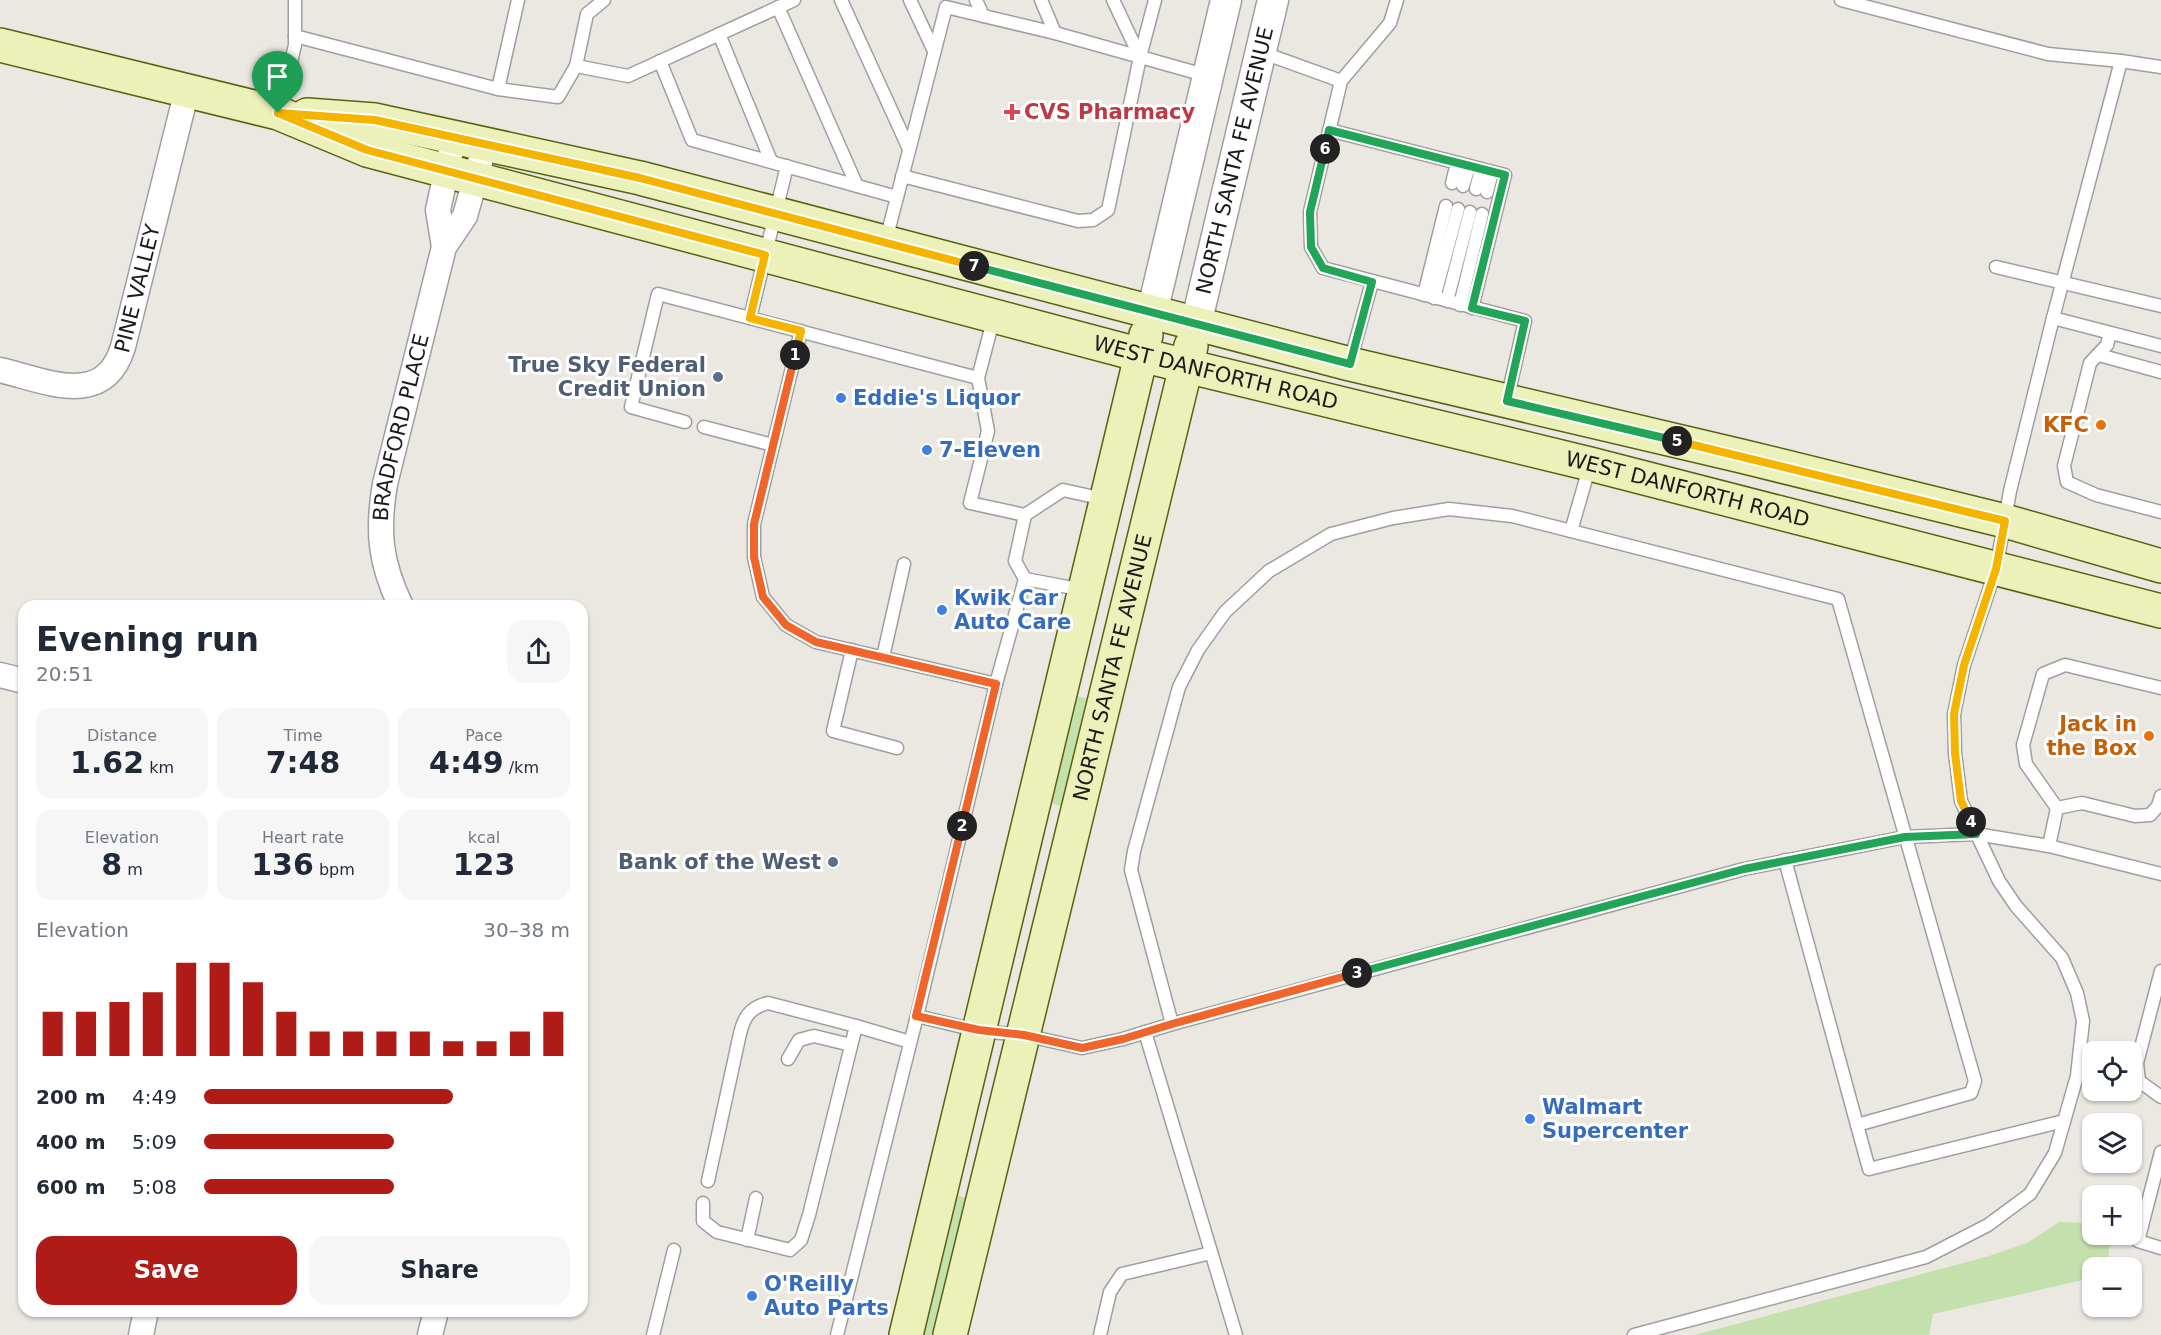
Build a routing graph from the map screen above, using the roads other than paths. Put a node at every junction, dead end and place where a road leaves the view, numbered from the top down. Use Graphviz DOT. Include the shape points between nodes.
graph roads {
  1 [pos="295,0"];
  2 [pos="518,0"];
  3 [pos="604,0"];
  4 [pos="794,0"];
  5 [pos="841,0"];
  6 [pos="910,0"];
  7 [pos="976,0"];
  8 [pos="1041,0"];
  9 [pos="1113,0"];
  10 [pos="1155,0"];
  11 [pos="1226,0"];
  12 [pos="1273,0"];
  13 [pos="1397,0"];
  14 [pos="1841,0"];
  15 [pos="778,7"];
  16 [pos="983,16"];
  17 [pos="1055,33"];
  18 [pos="719,34"];
  19 [pos="295,36"];
  20 [pos="0,45"];
  21 [pos="934,51"];
  22 [pos="1260,51"];
  23 [pos="1140,57"];
  24 [pos="660,61"];
  25 [pos="2121,61"];
  26 [pos="576,66"];
  27 [pos="2161,67"];
  28 [pos="1208,76"];
  29 [pos="1341,81"];
  30 [pos="498,89"];
  31 [pos="187,90"];
  32 [pos="278,113"];
  33 [pos="1329,130"];
  34 [pos="470,140"];
  35 [pos="909,149"];
  36 [pos="771,162"];
  37 [pos="787,166"];
  38 [pos="1475,167"];
  39 [pos="461,175"];
  40 [pos="902,176"];
  41 [pos="857,186"];
  42 [pos="897,197"];
  43 [pos="776,213"];
  44 [pos="885,243"];
  45 [pos="765,255"];
  46 [pos="1996,267"];
  47 [pos="1372,282"];
  48 [pos="2063,283"];
  49 [pos="1429,296"];
  50 [pos="1460,304"];
  51 [pos="2161,306"];
  52 [pos="1152,313"];
  53 [pos="994,316"];
  54 [pos="750,318"];
  55 [pos="2053,318"];
  56 [pos="1196,324"];
  57 [pos="801,331"];
  58 [pos="2110,333"];
  59 [pos="2161,346"];
  60 [pos="1141,355"];
  61 [pos="2099,355"];
  62 [pos="1350,364"];
  63 [pos="1186,366"];
  64 [pos="0,370"];
  65 [pos="2161,372"];
  66 [pos="978,378"];
  67 [pos="1507,401"];
  68 [pos="685,422"];
  69 [pos="704,427"];
  70 [pos="773,445"];
  71 [pos="1741,456"];
  72 [pos="1590,464"];
  73 [pos="1106,500"];
  74 [pos="2161,512"];
  75 [pos="1025,515"];
  76 [pos="2005,521"];
  77 [pos="1571,531"];
  78 [pos="904,564"];
  79 [pos="2161,566"];
  80 [pos="1996,569"];
  81 [pos="1024,579"];
  82 [pos="1085,590"];
  83 [pos="398,600"];
  84 [pos="2161,610"];
  85 [pos="852,650"];
  86 [pos="883,657"];
  87 [pos="0,675"];
  88 [pos="18,680"];
  89 [pos="996,684"];
  90 [pos="2161,688"];
  91 [pos="1105,700"];
  92 [pos="897,748"];
  93 [pos="2161,796"];
  94 [pos="2057,808"];
  95 [pos="1976,834"];
  96 [pos="1905,837"];
  97 [pos="2049,846"];
  98 [pos="1785,860"];
  99 [pos="2161,874"];
  100 [pos="2161,971"];
  101 [pos="916,1016"];
  102 [pos="1172,1024"];
  103 [pos="856,1026"];
  104 [pos="979,1030"];
  105 [pos="1145,1032"];
  106 [pos="1024,1035"];
  107 [pos="910,1042"];
  108 [pos="851,1045"];
  109 [pos="788,1059"];
  110 [pos="2161,1096"];
  111 [pos="2064,1121"];
  112 [pos="1857,1125"];
  113 [pos="2161,1152"];
  114 [pos="708,1181"];
  115 [pos="756,1198"];
  116 [pos="703,1203"];
  117 [pos="747,1240"];
  118 [pos="2161,1248"];
  119 [pos="674,1250"];
  120 [pos="1211,1253"];
  121 [pos="145,1317"];
  122 [pos="434,1317"];
  123 [pos="141,1335"];
  124 [pos="430,1335"];
  125 [pos="653,1335"];
  126 [pos="837,1335"];
  127 [pos="906,1335"];
  128 [pos="950,1335"];
  129 [pos="1100,1335"];
  130 [pos="1236,1335"];
  131 [pos="1634,1335"];
  1 -- 19 [label="lane"];
  2 -- 30 [label="lane"];
  3 -- 26 [label="lane" via="587,14"];
  4 -- 15 [label="lane"];
  5 -- 35 [label="lane"];
  6 -- 21 [label="lane"];
  7 -- 16 [label="lane"];
  8 -- 17 [label="lane"];
  9 -- 23 [label="lane"];
  10 -- 23 [label="lane"];
  11 -- 28 [label="street"];
  12 -- 22 [label="street, NORTH SANTA FE AVENUE"];
  13 -- 29 [label="lane" via="1390,23"];
  14 -- 25 [label="lane" via="2048,54"];
  15 -- 18 [label="lane"];
  15 -- 41 [label="lane"];
  16 -- 17 [label="lane"];
  16 -- 21 [label="lane" via="946,7"];
  17 -- 23 [label="lane"];
  18 -- 24 [label="lane"];
  18 -- 36 [label="lane"];
  19 -- 30 [label="lane"];
  19 -- 32 [label="lane"];
  20 -- 31 [label="main road, WEST DANFORTH ROAD"];
  21 -- 35 [label="lane"];
  22 -- 29 [label="lane"];
  22 -- 56 [label="street, NORTH SANTA FE AVENUE"];
  23 -- 28 [label="lane"];
  23 -- 40 [label="lane" via="1108,210 1093,220 1078,221"];
  24 -- 26 [label="lane" via="628,76"];
  24 -- 36 [label="lane" via="692,140"];
  25 -- 27 [label="lane"];
  25 -- 48 [label="lane"];
  26 -- 30 [label="lane" via="558,97"];
  28 -- 52 [label="street"];
  29 -- 33 [label="lane"];
  31 -- 32 [label="main road, WEST DANFORTH ROAD"];
  31 -- 64 [label="street, PINE VALLEY" via="123,347 113,369 97,383 79,387"];
  32 -- 34 [label="main road, WEST DANFORTH ROAD" via="375,120"];
  32 -- 39 [label="main road, WEST DANFORTH ROAD" via="367,150"];
  33 -- 38 [label="lane"];
  33 -- 47 [label="lane" via="1310,212 1311,247 1323,268"];
  34 -- 39 [label="street, BRADFORD PLACE"];
  34 -- 43 [label="main road, WEST DANFORTH ROAD"];
  35 -- 40 [label="lane"];
  36 -- 37 [label="lane"];
  37 -- 41 [label="lane"];
  37 -- 43 [label="lane"];
  38 -- 38 [label="lane" via="1470,188"];
  38 -- 50 [label="lane" via="1505,175"];
  39 -- 45 [label="main road, WEST DANFORTH ROAD"];
  39 -- 83 [label="street, BRADFORD PLACE" via="438,210 444,247 381,505 380,545"];
  40 -- 42 [label="lane"];
  41 -- 42 [label="lane"];
  42 -- 44 [label="lane"];
  43 -- 44 [label="main road, WEST DANFORTH ROAD"];
  43 -- 45 [label="lane"];
  44 -- 52 [label="main road, WEST DANFORTH ROAD"];
  45 -- 53 [label="main road, WEST DANFORTH ROAD"];
  45 -- 54 [label="lane"];
  46 -- 48 [label="lane"];
  47 -- 49 [label="lane"];
  47 -- 62 [label="lane"];
  48 -- 51 [label="lane"];
  48 -- 55 [label="lane"];
  49 -- 50 [label="lane"];
  49 -- 50 [label="lane" via="1464,210"];
  50 -- 67 [label="lane" via="1525,321"];
  52 -- 56 [label="main road, WEST DANFORTH ROAD"];
  52 -- 60 [label="main road"];
  53 -- 60 [label="main road, WEST DANFORTH ROAD"];
  53 -- 66 [label="lane"];
  54 -- 57 [label="lane"];
  54 -- 68 [label="lane" via="658,294 632,407"];
  55 -- 58 [label="lane"];
  55 -- 76 [label="lane"];
  56 -- 62 [label="main road, WEST DANFORTH ROAD"];
  56 -- 63 [label="main road, NORTH SANTA FE AVENUE"];
  57 -- 66 [label="lane"];
  57 -- 70 [label="lane"];
  58 -- 59 [label="lane"];
  58 -- 61 [label="lane"];
  60 -- 63 [label="main road, WEST DANFORTH ROAD"];
  60 -- 73 [label="main road"];
  61 -- 65 [label="lane"];
  61 -- 74 [label="lane" via="2090,363 2071,436 2064,466 2067,482 2096,495"];
  62 -- 67 [label="main road, WEST DANFORTH ROAD"];
  63 -- 72 [label="main road, WEST DANFORTH ROAD"];
  63 -- 91 [label="main road, NORTH SANTA FE AVENUE"];
  66 -- 75 [label="lane" via="988,431 970,503"];
  67 -- 71 [label="main road, WEST DANFORTH ROAD"];
  69 -- 70 [label="lane"];
  70 -- 85 [label="lane" via="754,524 754,557 763,597 786,625 816,642"];
  71 -- 72 [label="main road" via="1647,456 1600,445 1595,448"];
  71 -- 76 [label="main road, WEST DANFORTH ROAD"];
  72 -- 77 [label="lane"];
  72 -- 80 [label="main road, WEST DANFORTH ROAD"];
  73 -- 75 [label="lane" via="1063,490"];
  73 -- 82 [label="main road"];
  75 -- 81 [label="lane" via="1015,561"];
  76 -- 79 [label="main road, WEST DANFORTH ROAD"];
  76 -- 80 [label="lane"];
  77 -- 96 [label="lane" via="1838,599"];
  77 -- 102 [label="lane" via="1512,516 1449,509 1393,518 1331,534 1269,571 1225,612 1198,650 1179,687 1131,870"];
  78 -- 86 [label="lane"];
  80 -- 84 [label="main road, WEST DANFORTH ROAD"];
  80 -- 95 [label="lane" via="1964,665 1954,714 1961,801"];
  81 -- 82 [label="lane"];
  81 -- 89 [label="lane"];
  82 -- 91 [label="main road" via="1105,594 1096,635"];
  82 -- 104 [label="main road"];
  85 -- 86 [label="lane"];
  85 -- 92 [label="lane" via="833,731"];
  86 -- 89 [label="lane"];
  87 -- 88 [label="street"];
  89 -- 101 [label="lane"];
  90 -- 94 [label="lane" via="2065,664 2043,674 2023,745 2026,764"];
  91 -- 106 [label="main road, NORTH SANTA FE AVENUE"];
  93 -- 94 [label="lane" via="2150,815 2135,816 2082,803"];
  94 -- 97 [label="lane"];
  95 -- 96 [label="lane"];
  95 -- 97 [label="lane"];
  95 -- 111 [label="lane" via="2016,906 2062,958 2077,993 2083,1021 2077,1076"];
  96 -- 98 [label="lane"];
  96 -- 112 [label="lane" via="1975,1081 1971,1093"];
  97 -- 99 [label="lane"];
  98 -- 102 [label="lane"];
  98 -- 112 [label="lane"];
  100 -- 110 [label="lane" via="2137,1063 2139,1082"];
  101 -- 104 [label="lane"];
  101 -- 107 [label="lane"];
  102 -- 105 [label="lane"];
  103 -- 107 [label="lane"];
  103 -- 108 [label="lane"];
  103 -- 114 [label="lane" via="768,1003 749,1011 742,1023"];
  104 -- 106 [label="lane"];
  104 -- 127 [label="main road"];
  105 -- 106 [label="lane" via="1082,1048"];
  105 -- 120 [label="lane"];
  106 -- 128 [label="main road, NORTH SANTA FE AVENUE"];
  107 -- 126 [label="lane"];
  108 -- 109 [label="lane" via="814,1036 799,1040"];
  108 -- 117 [label="lane" via="801,1240 790,1250"];
  111 -- 112 [label="lane" via="1869,1169"];
  111 -- 131 [label="lane" via="2055,1153 2030,1194 1988,1225 1926,1257"];
  113 -- 118 [label="lane" via="2138,1241"];
  115 -- 117 [label="lane"];
  116 -- 117 [label="lane" via="703,1221 717,1232"];
  119 -- 125 [label="lane"];
  120 -- 129 [label="lane" via="1122,1274 1110,1292"];
  120 -- 130 [label="lane"];
  121 -- 123 [label="street"];
  122 -- 124 [label="street"];
}
